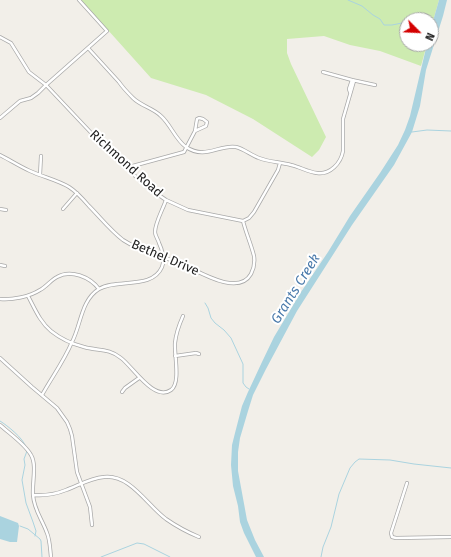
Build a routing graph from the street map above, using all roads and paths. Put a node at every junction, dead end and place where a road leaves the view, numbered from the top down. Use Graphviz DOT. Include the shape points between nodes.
graph roads {
  1 [pos="79,0"];
  2 [pos="0,37"];
  3 [pos="88,48"];
  4 [pos="323,72"];
  5 [pos="353,81"];
  6 [pos="46,85"];
  7 [pos="375,85"];
  8 [pos="0,118"];
  9 [pos="195,131"];
  10 [pos="186,147"];
  11 [pos="0,155"];
  12 [pos="41,156"];
  13 [pos="280,163"];
  14 [pos="129,167"];
  15 [pos="40,175"];
  16 [pos="77,193"];
  17 [pos="166,200"];
  18 [pos="0,209"];
  19 [pos="63,209"];
  20 [pos="6,210"];
  21 [pos="243,221"];
  22 [pos="163,257"];
  23 [pos="0,265"];
  24 [pos="5,266"];
  25 [pos="99,289"];
  26 [pos="28,296"];
  27 [pos="0,299"];
  28 [pos="183,316"];
  29 [pos="72,344"];
  30 [pos="199,354"];
  31 [pos="175,356"];
  32 [pos="0,358"];
  33 [pos="139,378"];
  34 [pos="122,392"];
  35 [pos="42,395"];
  36 [pos="0,425"];
  37 [pos="407,483"];
  38 [pos="81,484"];
  39 [pos="33,495"];
  40 [pos="92,524"];
  41 [pos="199,537"];
  42 [pos="451,537"];
  43 [pos="51,557"];
  1 -- 3 [label="street" via="107,31"];
  2 -- 6 [label="street, Richmond Road" via="11,43 29,72"];
  3 -- 6 [label="street"];
  3 -- 10 [label="street" via="134,99 162,116 176,138"];
  4 -- 5 [label="street"];
  5 -- 7 [label="street"];
  5 -- 13 [label="street" via="343,119 343,152 336,166 319,174"];
  6 -- 8 [label="street" via="31,98 20,101"];
  6 -- 14 [label="street, Richmond Road" via="96,138"];
  9 -- 9 [label="street" via="197,119 207,122 206,126"];
  9 -- 10 [label="street"];
  10 -- 13 [label="street" via="202,152 235,147 258,158"];
  10 -- 14 [label="street" via="180,154"];
  11 -- 15 [label="street, Bethel Drive"];
  12 -- 15 [label="street"];
  13 -- 21 [label="street" via="254,212"];
  14 -- 17 [label="street, Richmond Road" via="134,175"];
  15 -- 16 [label="street, Bethel Drive" via="58,181"];
  16 -- 19 [label="street"];
  16 -- 22 [label="street, Bethel Drive" via="113,232 140,249"];
  17 -- 21 [label="street, Richmond Road" via="188,210"];
  17 -- 22 [label="street" via="155,231"];
  18 -- 20 [label="street"];
  21 -- 22 [label="street, Bethel Drive" via="254,257 254,264 245,280 232,284 213,279"];
  22 -- 25 [label="street" via="162,267 151,279"];
  23 -- 24 [label="street"];
  25 -- 26 [label="street" via="83,277 63,274"];
  25 -- 29 [label="street" via="87,302"];
  26 -- 27 [label="street"];
  26 -- 29 [label="street" via="43,323"];
  28 -- 31 [label="street" via="176,334"];
  29 -- 33 [label="street" via="112,352 126,362"];
  29 -- 35 [label="street"];
  30 -- 31 [label="street"];
  31 -- 33 [label="street" via="176,382 170,391 159,392"];
  32 -- 35 [label="street"];
  33 -- 34 [label="street"];
  35 -- 38 [label="street" via="57,408 67,422"];
  36 -- 39 [label="street" via="31,455 34,462"];
  37 -- 42 [label="street" via="390,533 392,537"];
  38 -- 39 [label="street" via="52,494"];
  38 -- 40 [label="street" via="90,507"];
  38 -- 41 [label="street" via="104,477 121,480 166,518"];
  39 -- 43 [label="street" via="37,513 47,533"];
}
